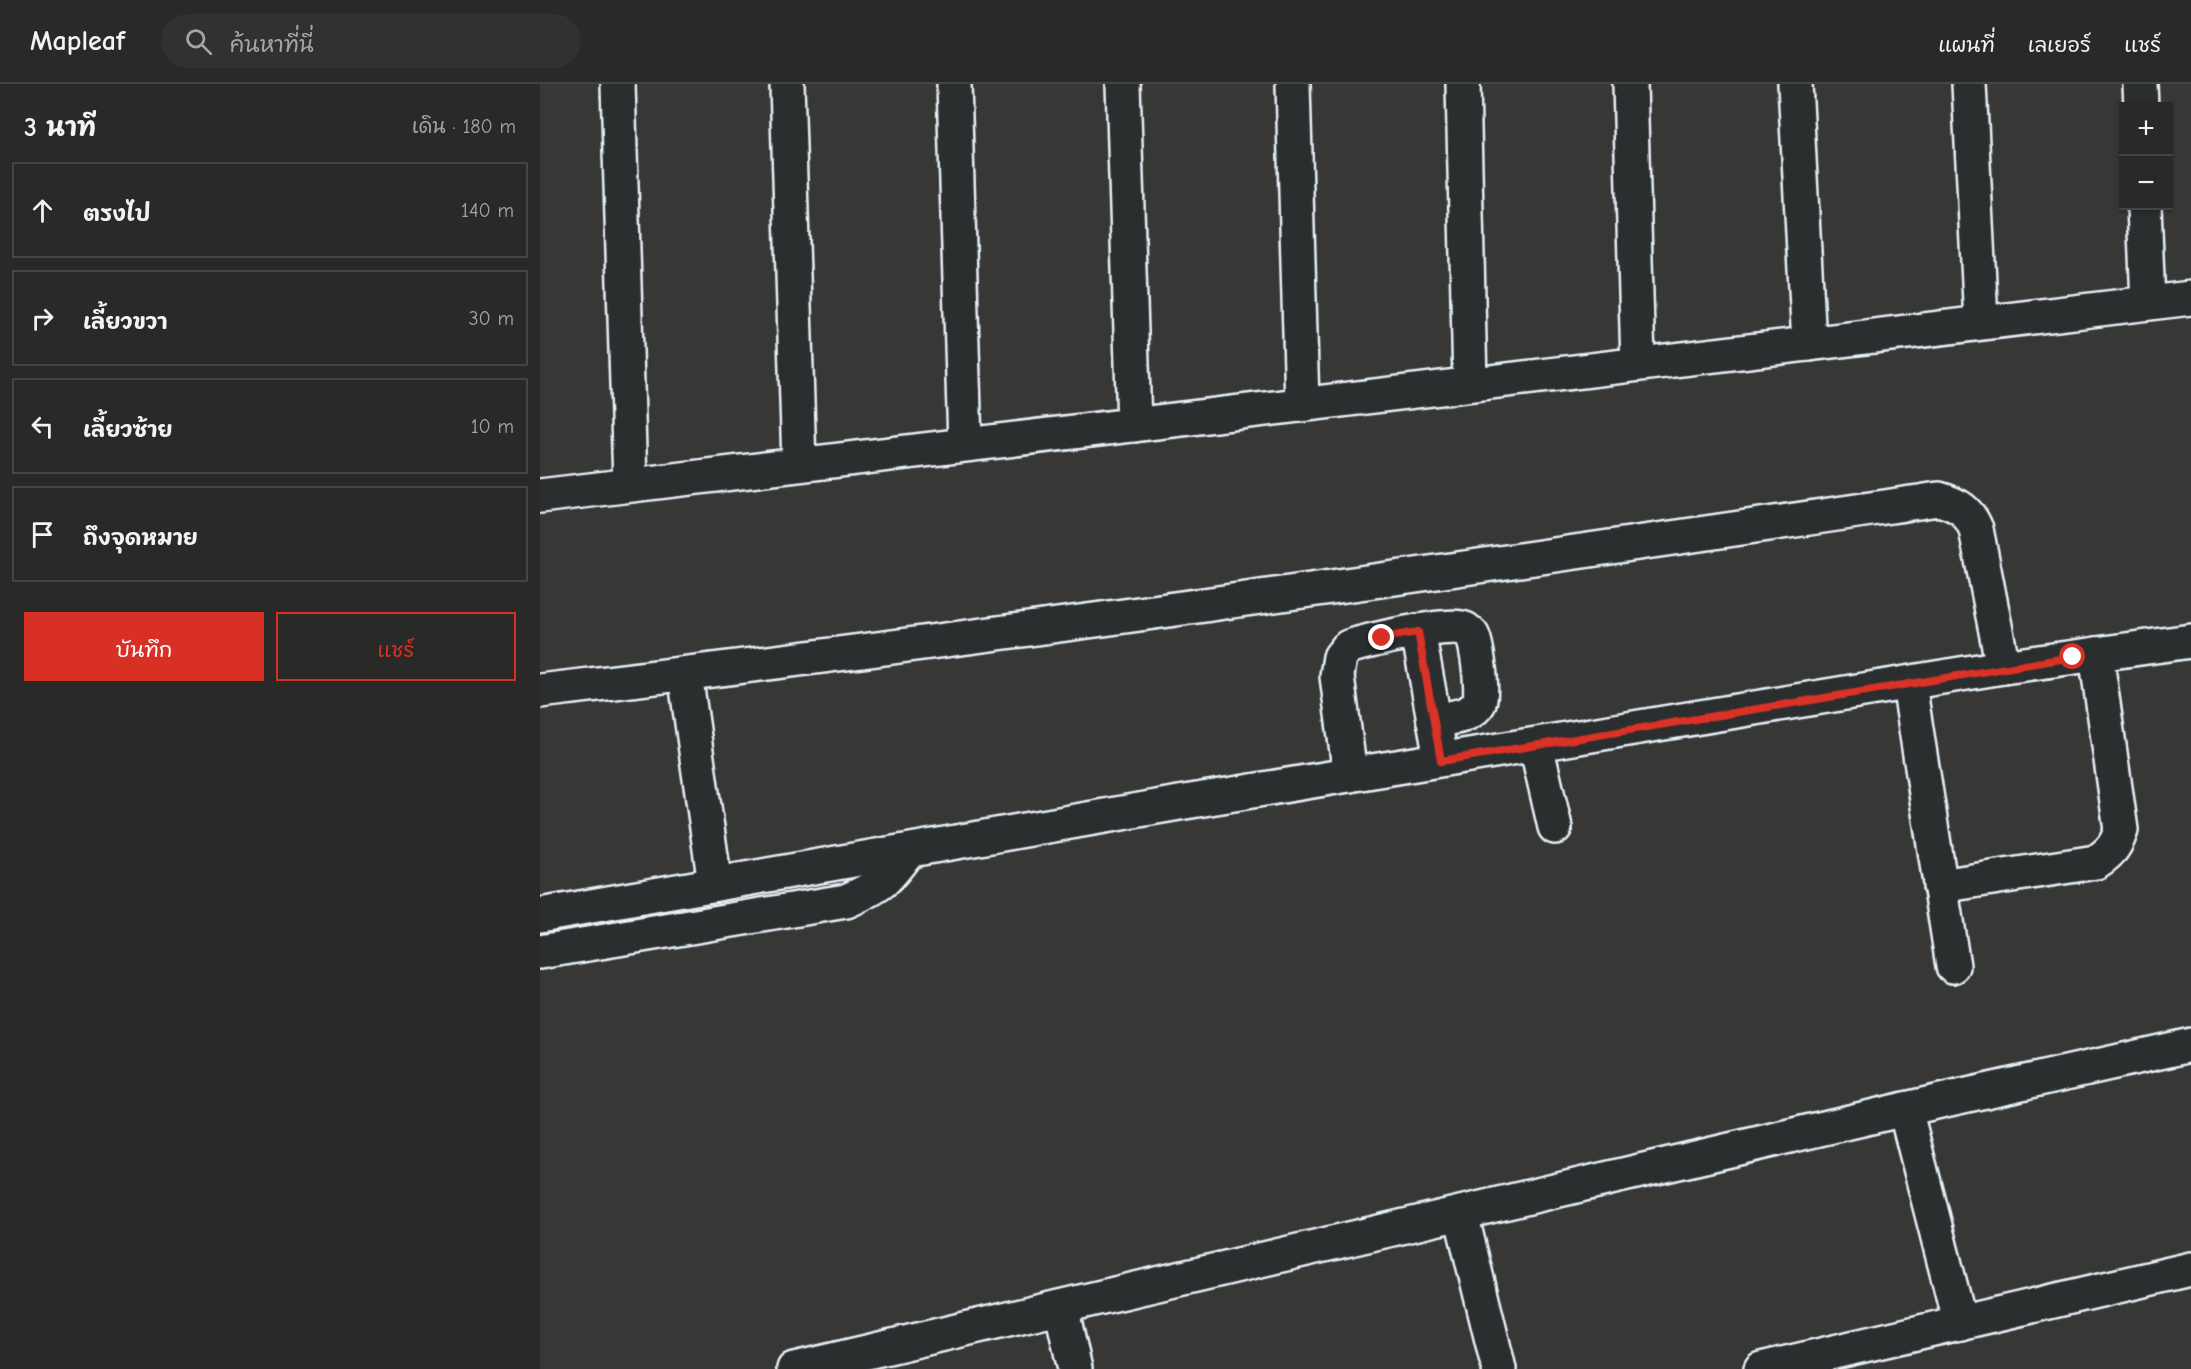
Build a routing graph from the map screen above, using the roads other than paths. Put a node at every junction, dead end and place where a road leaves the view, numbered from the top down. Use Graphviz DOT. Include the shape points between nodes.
graph roads {
  1 [pos="618,84"];
  2 [pos="787,84"];
  3 [pos="954,84"];
  4 [pos="1123,84"];
  5 [pos="1293,84"];
  6 [pos="1463,84"];
  7 [pos="1630,84"];
  8 [pos="1795,84"];
  9 [pos="1969,84"];
  10 [pos="2140,84"];
  11 [pos="2141,102"];
  12 [pos="2144,210"];
  13 [pos="2191,298"];
  14 [pos="2148,303"];
  15 [pos="1981,322"];
  16 [pos="1809,344"];
  17 [pos="1638,364"];
  18 [pos="1470,384"];
  19 [pos="1302,405"];
  20 [pos="1134,425"];
  21 [pos="965,444"];
  22 [pos="799,464"];
  23 [pos="630,484"];
  24 [pos="540,496"];
  25 [pos="1418,632"];
  26 [pos="2191,641"];
  27 [pos="2096,654"];
  28 [pos="2003,667"];
  29 [pos="685,674"];
  30 [pos="1909,684"];
  31 [pos="540,691"];
  32 [pos="1434,721"];
  33 [pos="1536,745"];
  34 [pos="1441,761"];
  35 [pos="1350,775"];
  36 [pos="1555,827"];
  37 [pos="908,851"];
  38 [pos="715,884"];
  39 [pos="1940,886"];
  40 [pos="540,915"];
  41 [pos="540,952"];
  42 [pos="1953,966"];
  43 [pos="2191,1045"];
  44 [pos="1905,1109"];
  45 [pos="1461,1214"];
  46 [pos="2191,1269"];
  47 [pos="1061,1307"];
  48 [pos="1960,1323"];
  49 [pos="794,1369"];
  50 [pos="1076,1369"];
  51 [pos="1499,1369"];
  52 [pos="1761,1369"];
  1 -- 23 [label="street"];
  2 -- 22 [label="street"];
  3 -- 21 [label="street"];
  4 -- 20 [label="street"];
  5 -- 19 [label="street"];
  6 -- 18 [label="street"];
  7 -- 17 [label="street"];
  8 -- 16 [label="street"];
  9 -- 15 [label="street"];
  10 -- 11 [label="street"];
  12 -- 14 [label="street"];
  13 -- 14 [label="street"];
  14 -- 15 [label="street"];
  15 -- 16 [label="street"];
  16 -- 17 [label="street"];
  17 -- 18 [label="street"];
  18 -- 19 [label="street"];
  19 -- 20 [label="street"];
  20 -- 21 [label="street"];
  21 -- 22 [label="street"];
  22 -- 23 [label="street"];
  23 -- 24 [label="street"];
  25 -- 32 [label="street"];
  25 -- 32 [label="street" via="1454,627 1464,628 1473,636 1481,701 1461,716"];
  25 -- 35 [label="street" via="1348,646 1340,657 1337,676"];
  26 -- 27 [label="street"];
  27 -- 28 [label="street"];
  27 -- 39 [label="street" via="2121,830 2117,844 2096,862"];
  28 -- 29 [label="street" via="1976,529 1970,516 1956,504 1939,499 1504,563"];
  28 -- 30 [label="street"];
  29 -- 31 [label="street"];
  29 -- 38 [label="street"];
  30 -- 33 [label="street"];
  30 -- 39 [label="street"];
  32 -- 34 [label="street"];
  33 -- 34 [label="street"];
  33 -- 36 [label="street"];
  34 -- 35 [label="street"];
  35 -- 37 [label="street"];
  37 -- 38 [label="street"];
  37 -- 41 [label="street" via="890,876 873,890 846,900"];
  38 -- 40 [label="street"];
  39 -- 42 [label="street"];
  43 -- 44 [label="street"];
  44 -- 45 [label="street"];
  44 -- 48 [label="street"];
  45 -- 47 [label="street"];
  45 -- 51 [label="street"];
  46 -- 48 [label="street"];
  47 -- 49 [label="street"];
  47 -- 50 [label="street"];
  48 -- 52 [label="street"];
}
